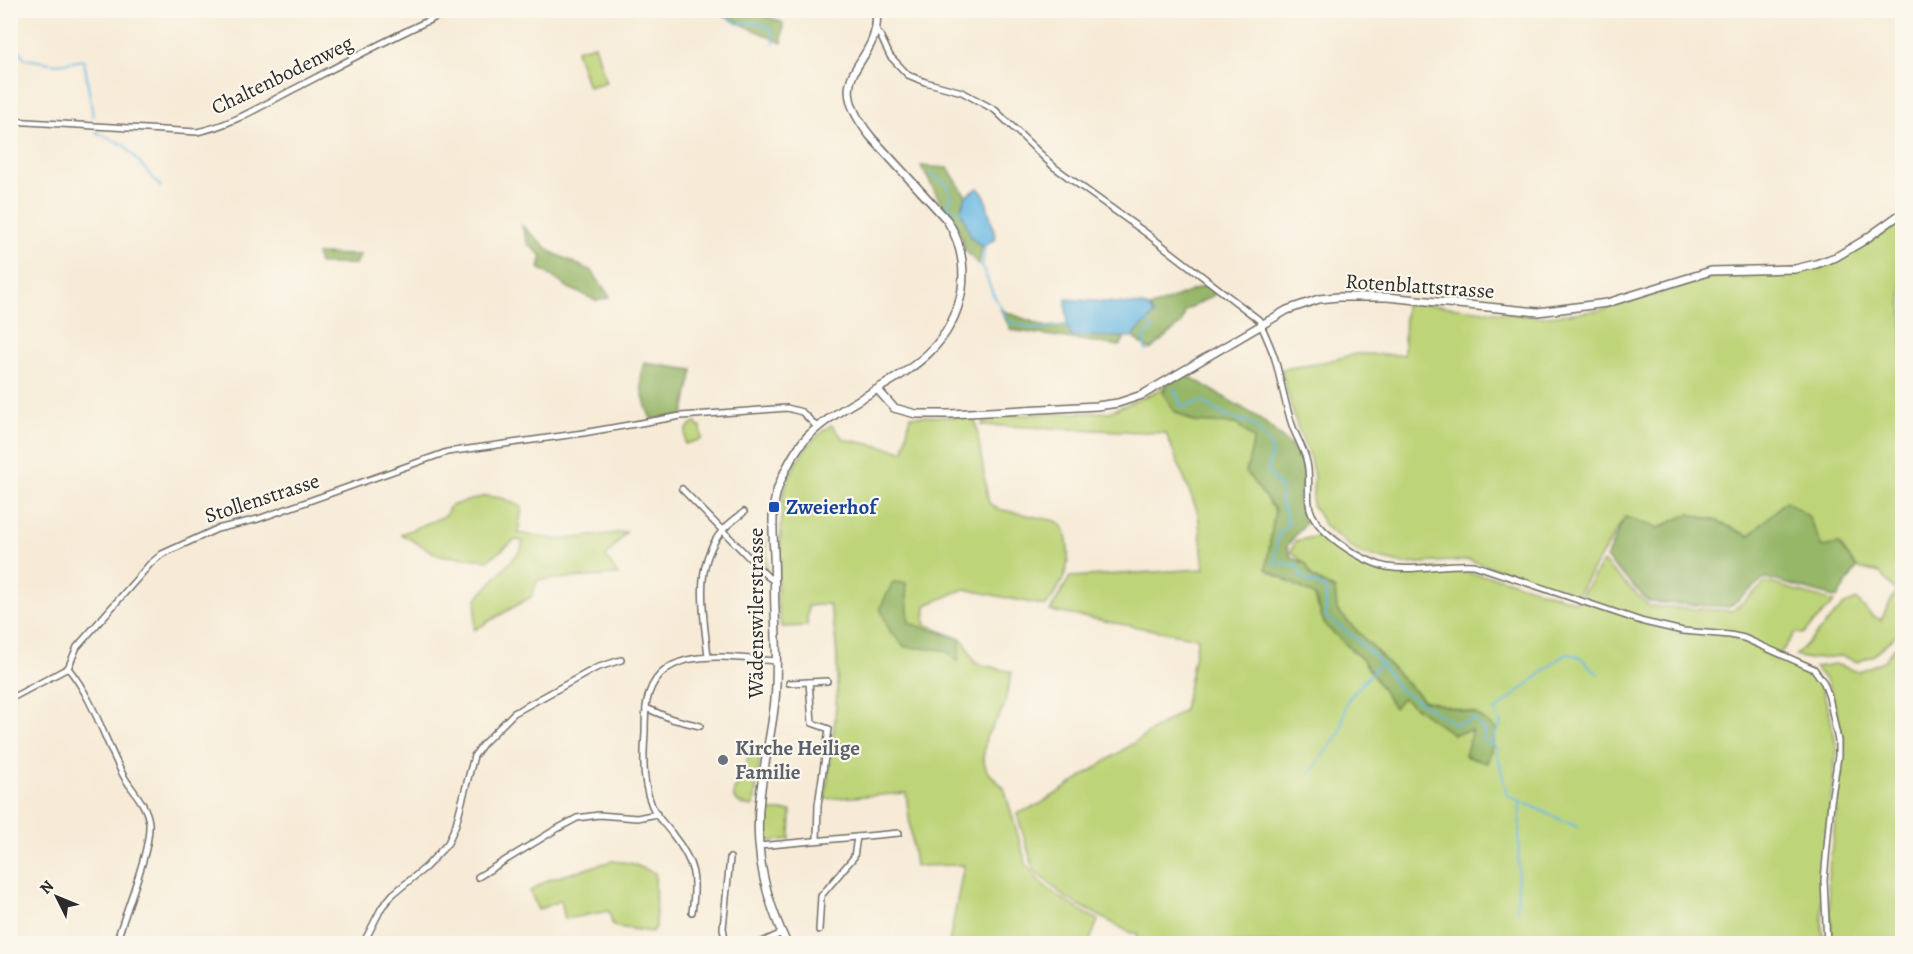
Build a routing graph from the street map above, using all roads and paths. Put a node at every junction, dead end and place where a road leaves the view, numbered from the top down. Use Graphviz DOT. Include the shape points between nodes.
graph roads {
  1 [pos="452,10"];
  2 [pos="876,10"];
  3 [pos="876,32"];
  4 [pos="10,121"];
  5 [pos="1902,213"];
  6 [pos="1262,324"];
  7 [pos="878,390"];
  8 [pos="818,428"];
  9 [pos="682,489"];
  10 [pos="744,512"];
  11 [pos="723,530"];
  12 [pos="774,581"];
  13 [pos="708,657"];
  14 [pos="621,660"];
  15 [pos="777,661"];
  16 [pos="68,668"];
  17 [pos="827,681"];
  18 [pos="809,682"];
  19 [pos="789,683"];
  20 [pos="10,699"];
  21 [pos="646,708"];
  22 [pos="700,726"];
  23 [pos="657,814"];
  24 [pos="899,833"];
  25 [pos="857,837"];
  26 [pos="817,840"];
  27 [pos="759,846"];
  28 [pos="729,858"];
  29 [pos="478,877"];
  30 [pos="692,912"];
  31 [pos="819,930"];
  32 [pos="782,933"];
  33 [pos="116,944"];
  34 [pos="363,944"];
  35 [pos="729,944"];
  36 [pos="758,944"];
  37 [pos="787,944"];
  38 [pos="1827,944"];
  1 -- 4 [label="street, Chaltenbodenweg" via="220,127 197,132"];
  2 -- 3 [label="street, Wädenswilerstrasse"];
  3 -- 6 [label="street" via="890,56 908,75 971,96 995,110 1054,167"];
  3 -- 7 [label="street, Wädenswilerstrasse" via="850,79 853,110 871,137 944,215 956,236 963,264 960,299 939,342 914,367"];
  5 -- 6 [label="street, Rotenblattstrasse" via="1863,241 1816,264 1795,269 1711,271 1607,303 1538,312 1434,300 1338,297 1301,304"];
  6 -- 7 [label="street, Rotenblattstrasse" via="1142,394 1118,403 916,414 894,408"];
  6 -- 38 [label="street" via="1292,427 1306,458 1310,477 1308,506 1322,530 1349,551 1387,567 1482,567 1644,622 1744,638 1814,669 1829,697 1838,741 1824,880"];
  7 -- 8 [label="street, Wädenswilerstrasse"];
  8 -- 12 [label="street, Wädenswilerstrasse" via="799,446 777,491 772,519"];
  8 -- 16 [label="street, Stollenstrasse" via="802,412 787,408 681,416 447,452 217,530 162,554 77,647"];
  9 -- 11 [label="street"];
  10 -- 11 [label="street"];
  11 -- 12 [label="street"];
  11 -- 13 [label="street" via="705,565 702,591"];
  12 -- 15 [label="street, Wädenswilerstrasse"];
  13 -- 15 [label="street"];
  13 -- 21 [label="street" via="687,658 667,667 654,681"];
  14 -- 34 [label="street" via="596,668 514,713 483,744 474,756 448,843 382,907"];
  15 -- 27 [label="street, Wädenswilerstrasse" via="759,797"];
  16 -- 20 [label="street"];
  16 -- 33 [label="street" via="89,699 124,777 146,809 149,824"];
  17 -- 18 [label="street"];
  18 -- 19 [label="street"];
  18 -- 26 [label="street" via="812,723 829,729"];
  21 -- 22 [label="street"];
  21 -- 23 [label="street" via="643,761 646,788"];
  23 -- 29 [label="street" via="578,818"];
  23 -- 30 [label="street" via="693,867"];
  24 -- 25 [label="street"];
  25 -- 26 [label="street"];
  25 -- 31 [label="street" via="854,857 821,896"];
  26 -- 27 [label="street"];
  27 -- 32 [label="street, Wädenswilerstrasse" via="764,881"];
  28 -- 35 [label="street" via="723,928"];
  32 -- 36 [label="street"];
  32 -- 37 [label="street, Wädenswilerstrasse"];
}
